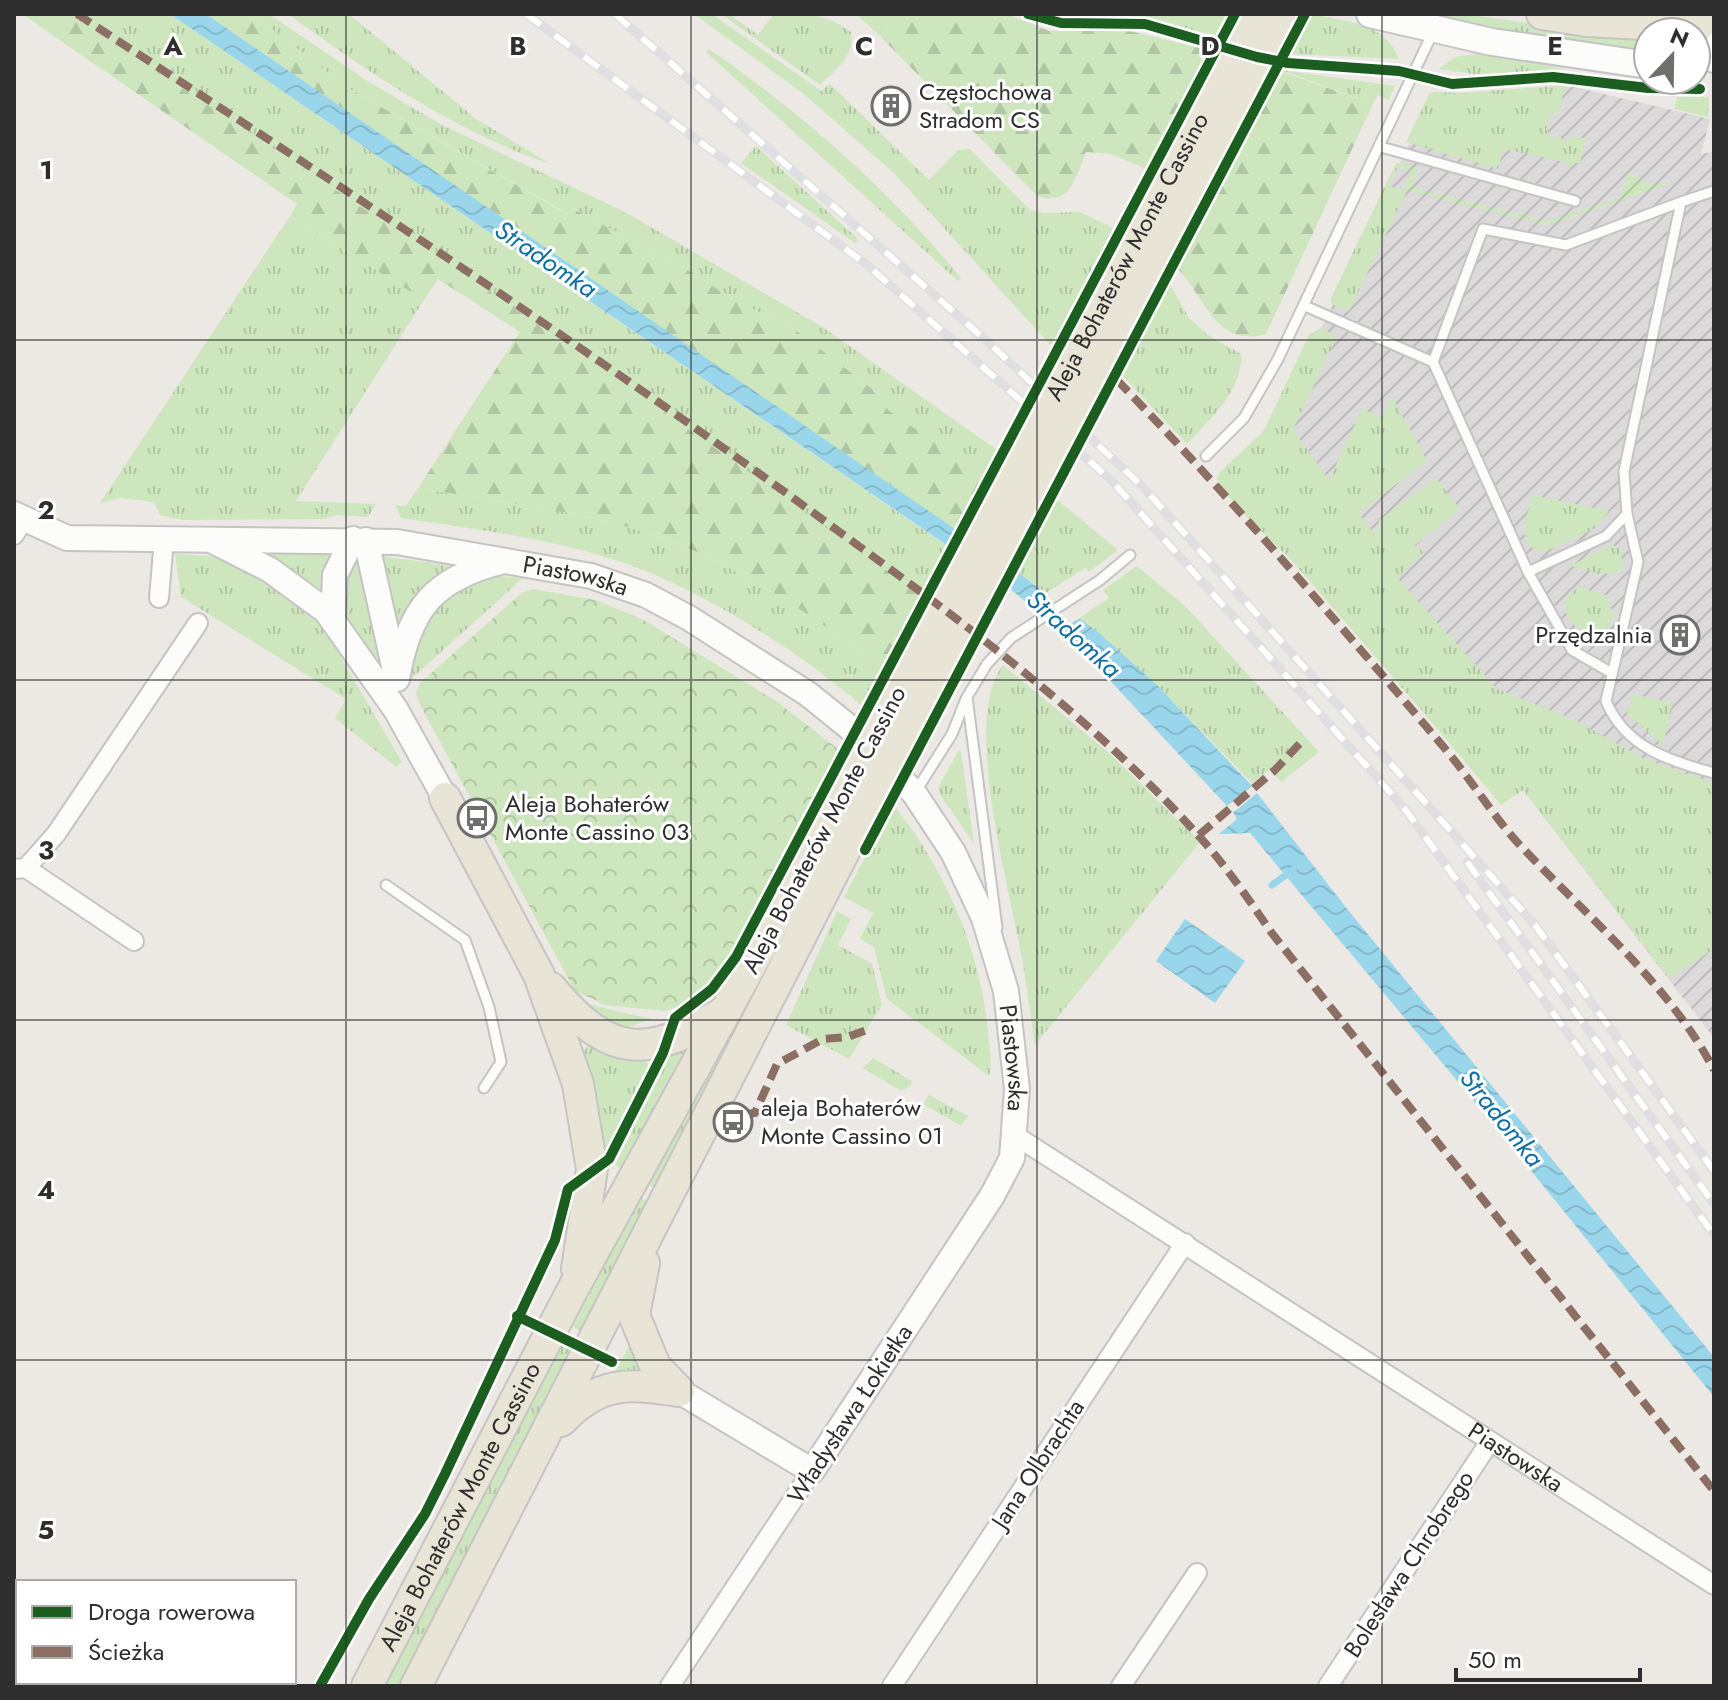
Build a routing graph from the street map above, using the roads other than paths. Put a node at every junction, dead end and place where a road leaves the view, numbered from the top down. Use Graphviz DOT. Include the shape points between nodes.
graph roads {
  1 [pos="1255,14"];
  2 [pos="1286,14"];
  3 [pos="1370,14"];
  4 [pos="1542,14"];
  5 [pos="1632,22"];
  6 [pos="1434,29"];
  7 [pos="1632,63"];
  8 [pos="1381,147"];
  9 [pos="1714,191"];
  10 [pos="1575,201"];
  11 [pos="1681,202"];
  12 [pos="1305,306"];
  13 [pos="1433,362"];
  14 [pos="1206,456"];
  15 [pos="1627,514"];
  16 [pos="17,523"];
  17 [pos="164,539"];
  18 [pos="209,539"];
  19 [pos="360,540"];
  20 [pos="1130,555"];
  21 [pos="510,559"];
  22 [pos="1528,572"];
  23 [pos="159,598"];
  24 [pos="333,621"];
  25 [pos="198,623"];
  26 [pos="1610,672"];
  27 [pos="397,679"];
  28 [pos="967,697"];
  29 [pos="396,710"];
  30 [pos="1714,773"];
  31 [pos="914,793"];
  32 [pos="445,798"];
  33 [pos="837,836"];
  34 [pos="20,869"];
  35 [pos="386,885"];
  36 [pos="134,941"];
  37 [pos="999,963"];
  38 [pos="539,975"];
  39 [pos="726,1011"];
  40 [pos="484,1088"];
  41 [pos="1016,1136"];
  42 [pos="648,1233"];
  43 [pos="1185,1243"];
  44 [pos="574,1287"];
  45 [pos="679,1391"];
  46 [pos="545,1438"];
  47 [pos="1489,1443"];
  48 [pos="812,1471"];
  49 [pos="1197,1573"];
  50 [pos="1714,1585"];
  51 [pos="367,1686"];
  52 [pos="416,1686"];
  53 [pos="670,1686"];
  54 [pos="892,1686"];
  55 [pos="1121,1686"];
  56 [pos="1328,1686"];
  1 -- 33 [label="main road, Aleja Bohaterów Monte Cassino, bridge"];
  2 -- 33 [label="main road, Aleja Bohaterów Monte Cassino, bridge"];
  3 -- 6 [label="main road"];
  4 -- 5 [label="main road"];
  6 -- 7 [label="main road"];
  6 -- 8 [label="lane"];
  8 -- 10 [label="lane"];
  8 -- 12 [label="lane"];
  9 -- 11 [label="lane"];
  11 -- 13 [label="lane" via="1566,245 1483,229"];
  11 -- 15 [label="lane" via="1624,471"];
  12 -- 13 [label="lane"];
  12 -- 14 [label="lane" via="1244,418"];
  13 -- 22 [label="lane"];
  15 -- 22 [label="lane" via="1606,536"];
  15 -- 26 [label="lane" via="1638,562"];
  16 -- 17 [label="street, Piastowska" via="67,538"];
  17 -- 18 [label="street, Piastowska"];
  17 -- 23 [label="street"];
  18 -- 19 [label="street, Piastowska"];
  18 -- 24 [label="street" via="300,589"];
  19 -- 21 [label="street, Piastowska"];
  19 -- 24 [label="street" via="335,575"];
  19 -- 27 [label="street"];
  20 -- 28 [label="lane" via="1011,638"];
  21 -- 27 [label="street" via="465,572 429,597 404,643"];
  21 -- 31 [label="street, Piastowska" via="617,583 689,618 820,704 865,740"];
  22 -- 26 [label="lane" via="1572,650"];
  24 -- 29 [label="street"];
  25 -- 34 [label="street" via="56,834"];
  26 -- 30 [label="lane" via="1606,701 1627,734 1674,762"];
  27 -- 29 [label="street"];
  28 -- 31 [label="lane" via="952,734"];
  28 -- 37 [label="lane"];
  29 -- 32 [label="street"];
  31 -- 37 [label="street, Piastowska" via="969,883"];
  32 -- 38 [label="main road"];
  33 -- 39 [label="main road, Aleja Bohaterów Monte Cassino"];
  33 -- 42 [label="main road, Aleja Bohaterów Monte Cassino"];
  34 -- 36 [label="street"];
  35 -- 40 [label="lane" via="465,940 489,1007 501,1062"];
  37 -- 41 [label="street, Piastowska" via="1014,1050"];
  38 -- 39 [label="main road" via="591,1031 626,1043 667,1041"];
  38 -- 44 [label="main road" via="578,1084 592,1169"];
  39 -- 44 [label="main road, Aleja Bohaterów Monte Cassino"];
  41 -- 43 [label="street, Piastowska"];
  41 -- 48 [label="street, Władysława Łokietka" via="1012,1158 992,1196"];
  42 -- 45 [label="main road" via="634,1315 655,1366"];
  42 -- 46 [label="main road, Aleja Bohaterów Monte Cassino"];
  43 -- 47 [label="street, Piastowska"];
  43 -- 54 [label="street, Jana Olbrachta"];
  44 -- 51 [label="main road, Aleja Bohaterów Monte Cassino"];
  45 -- 46 [label="main road" via="633,1384 604,1390 580,1400"];
  45 -- 48 [label="street"];
  46 -- 52 [label="main road, Aleja Bohaterów Monte Cassino"];
  47 -- 50 [label="street, Piastowska"];
  47 -- 56 [label="street, Bolesława Chrobrego"];
  48 -- 53 [label="street, Władysława Łokietka"];
  49 -- 55 [label="street"];
}
